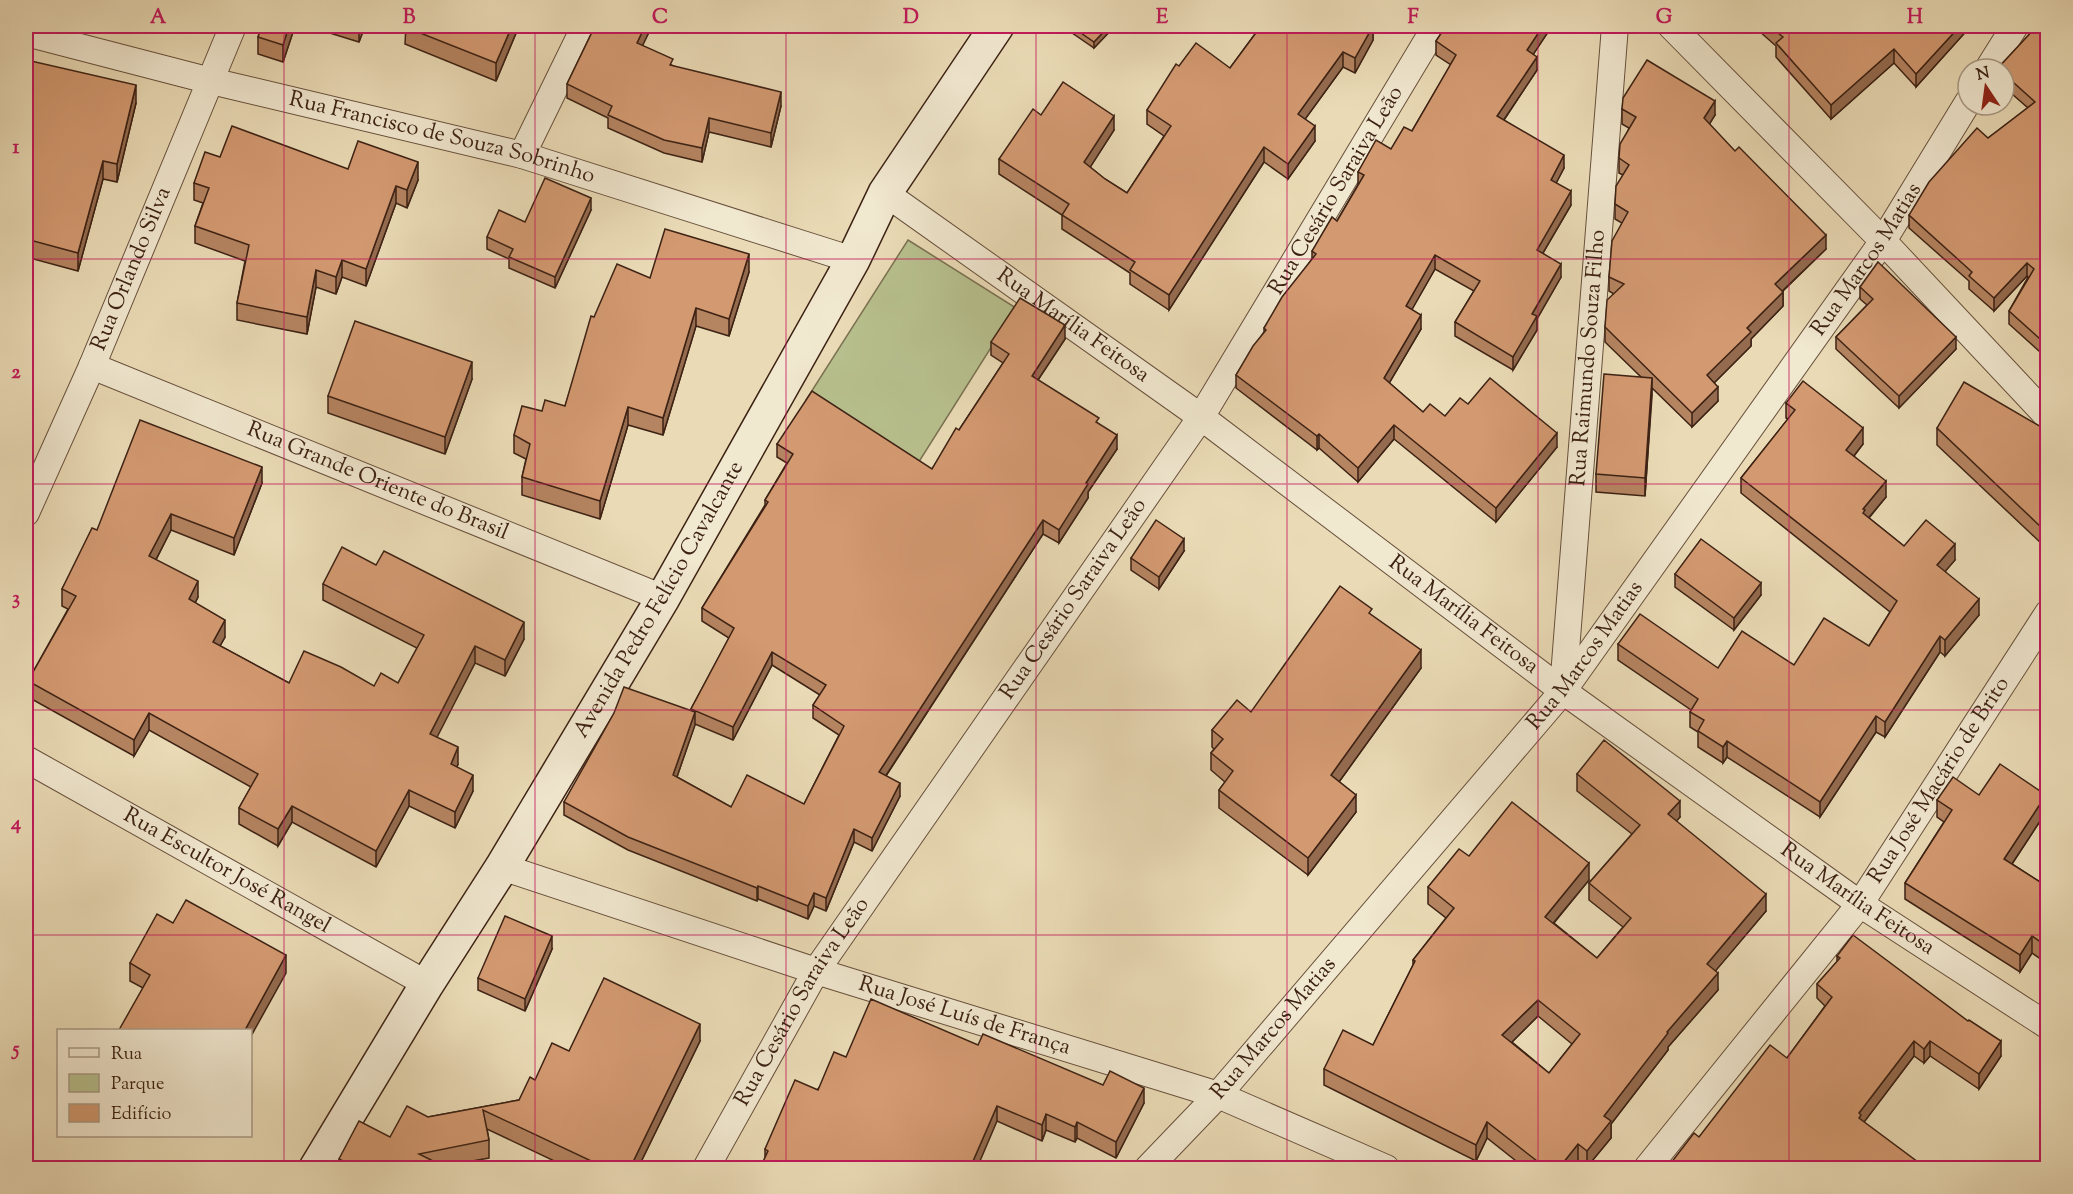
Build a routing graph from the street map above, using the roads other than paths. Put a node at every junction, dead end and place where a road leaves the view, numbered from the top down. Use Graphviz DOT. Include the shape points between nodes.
graph roads {
  1 [pos="233,26"];
  2 [pos="585,26"];
  3 [pos="997,26"];
  4 [pos="1436,26"];
  5 [pos="1615,26"];
  6 [pos="1671,26"];
  7 [pos="2015,26"];
  8 [pos="26,33"];
  9 [pos="1996,57"];
  10 [pos="211,81"];
  11 [pos="1959,117"];
  12 [pos="522,155"];
  13 [pos="885,193"];
  14 [pos="1883,240"];
  15 [pos="853,260"];
  16 [pos="92,366"];
  17 [pos="1201,417"];
  18 [pos="2048,417"];
  19 [pos="26,513"];
  20 [pos="663,598"];
  21 [pos="2048,613"];
  22 [pos="1563,691"];
  23 [pos="26,759"];
  24 [pos="502,867"];
  25 [pos="1860,904"];
  26 [pos="816,971"];
  27 [pos="428,984"];
  28 [pos="2048,1026"];
  29 [pos="1218,1095"];
  30 [pos="316,1168"];
  31 [pos="706,1168"];
  32 [pos="1148,1168"];
  33 [pos="1386,1168"];
  34 [pos="1647,1168"];
  1 -- 10 [label="street, Rua Orlando Silva"];
  2 -- 12 [label="street"];
  3 -- 13 [label="street, Avenida Pedro Felício Cavalcante"];
  4 -- 17 [label="street, Rua Cesário Saraiva Leão"];
  5 -- 22 [label="street, Rua Raimundo Souza Filho"];
  6 -- 14 [label="street"];
  7 -- 9 [label="street"];
  8 -- 10 [label="street, Rua Francisco de Souza Sobrinho"];
  10 -- 12 [label="street, Rua Francisco de Souza Sobrinho"];
  10 -- 16 [label="street, Rua Orlando Silva"];
  11 -- 14 [label="street, Rua Marcos Matias"];
  12 -- 15 [label="street, Rua Francisco de Souza Sobrinho"];
  13 -- 15 [label="street, Avenida Pedro Felício Cavalcante"];
  13 -- 17 [label="street, Rua Marília Feitosa"];
  14 -- 18 [label="street"];
  14 -- 22 [label="street, Rua Marcos Matias"];
  15 -- 20 [label="street, Avenida Pedro Felício Cavalcante"];
  16 -- 19 [label="street, Rua Orlando Silva"];
  16 -- 20 [label="street, Rua Grande Oriente do Brasil"];
  17 -- 22 [label="street, Rua Marília Feitosa"];
  17 -- 26 [label="street, Rua Cesário Saraiva Leão"];
  20 -- 24 [label="street, Avenida Pedro Felício Cavalcante"];
  21 -- 25 [label="street, Rua José Macário de Brito"];
  22 -- 25 [label="street, Rua Marília Feitosa"];
  22 -- 29 [label="street, Rua Marcos Matias"];
  23 -- 27 [label="street, Rua Escultor José Rangel"];
  24 -- 26 [label="street, Rua José Luís de França"];
  24 -- 27 [label="street, Avenida Pedro Felício Cavalcante"];
  25 -- 28 [label="street, Rua Marília Feitosa"];
  25 -- 34 [label="street, Rua José Macário de Brito"];
  26 -- 29 [label="street, Rua José Luís de França"];
  26 -- 31 [label="street, Rua Cesário Saraiva Leão"];
  27 -- 30 [label="street, Avenida Pedro Felício Cavalcante"];
  29 -- 32 [label="street, Rua Marcos Matias"];
  29 -- 33 [label="street, Rua José Luís de França"];
}
